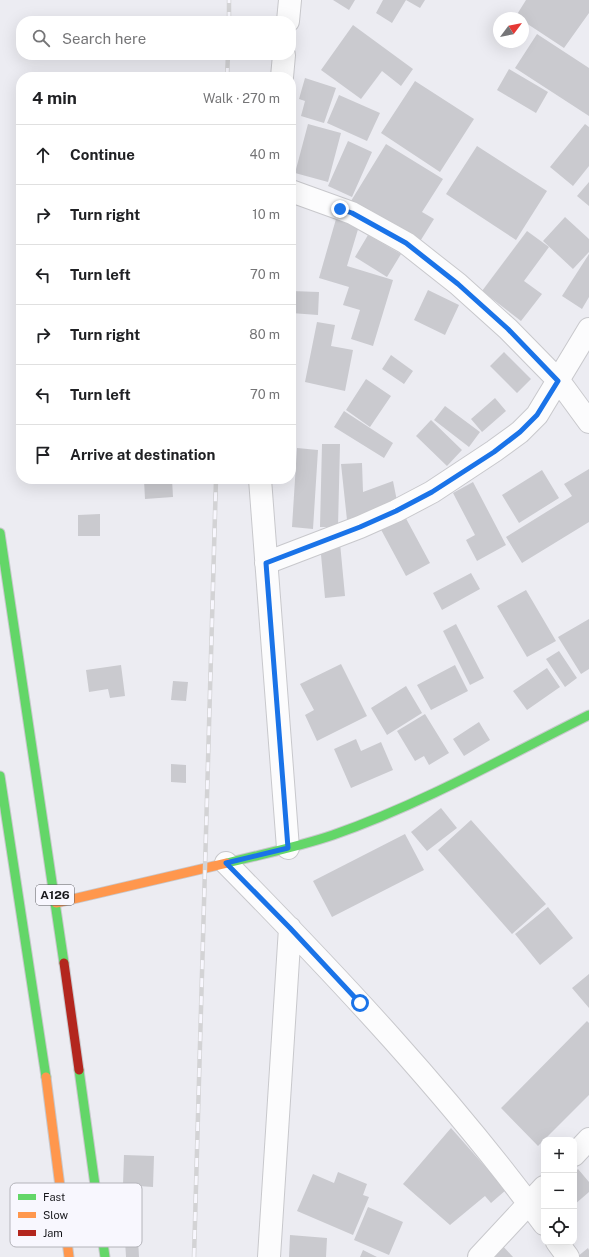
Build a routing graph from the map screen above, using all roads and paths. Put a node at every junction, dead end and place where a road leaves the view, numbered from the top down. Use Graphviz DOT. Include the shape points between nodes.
graph roads {
  1 [pos="290,0"];
  2 [pos="288,16"];
  3 [pos="284,60"];
  4 [pos="282,72"];
  5 [pos="296,194"];
  6 [pos="589,329"];
  7 [pos="558,381"];
  8 [pos="589,422"];
  9 [pos="260,484"];
  10 [pos="0,533"];
  11 [pos="266,563"];
  12 [pos="589,715"];
  13 [pos="0,776"];
  14 [pos="288,848"];
  15 [pos="226,863"];
  16 [pos="56,903"];
  17 [pos="290,928"];
  18 [pos="589,1139"];
  19 [pos="577,1152"];
  20 [pos="59,1183"];
  21 [pos="95,1183"];
  22 [pos="541,1190"];
  23 [pos="529,1203"];
  24 [pos="541,1220"];
  25 [pos="559,1245"];
  26 [pos="68,1247"];
  27 [pos="104,1247"];
  28 [pos="69,1257"];
  29 [pos="105,1257"];
  30 [pos="269,1257"];
  31 [pos="479,1257"];
  32 [pos="568,1257"];
  1 -- 2 [label="street"];
  3 -- 4 [label="street"];
  5 -- 7 [label="street" via="352,213 406,243 458,284 508,329"];
  6 -- 7 [label="street"];
  7 -- 8 [label="street"];
  7 -- 11 [label="street" via="537,415 520,432 432,492 360,527"];
  9 -- 11 [label="street"];
  10 -- 16 [label="main road, A126"];
  11 -- 14 [label="street"];
  12 -- 14 [label="main road" via="444,788 332,835"];
  13 -- 20 [label="main road, A126"];
  14 -- 15 [label="main road"];
  15 -- 16 [label="main road"];
  15 -- 17 [label="street"];
  16 -- 21 [label="main road, A126"];
  17 -- 23 [label="street" via="390,1035"];
  17 -- 30 [label="street"];
  18 -- 19 [label="street"];
  22 -- 23 [label="street"];
  23 -- 24 [label="street"];
  23 -- 31 [label="street"];
  25 -- 32 [label="street"];
  26 -- 28 [label="main road, A126"];
  27 -- 29 [label="main road, A126"];
}
